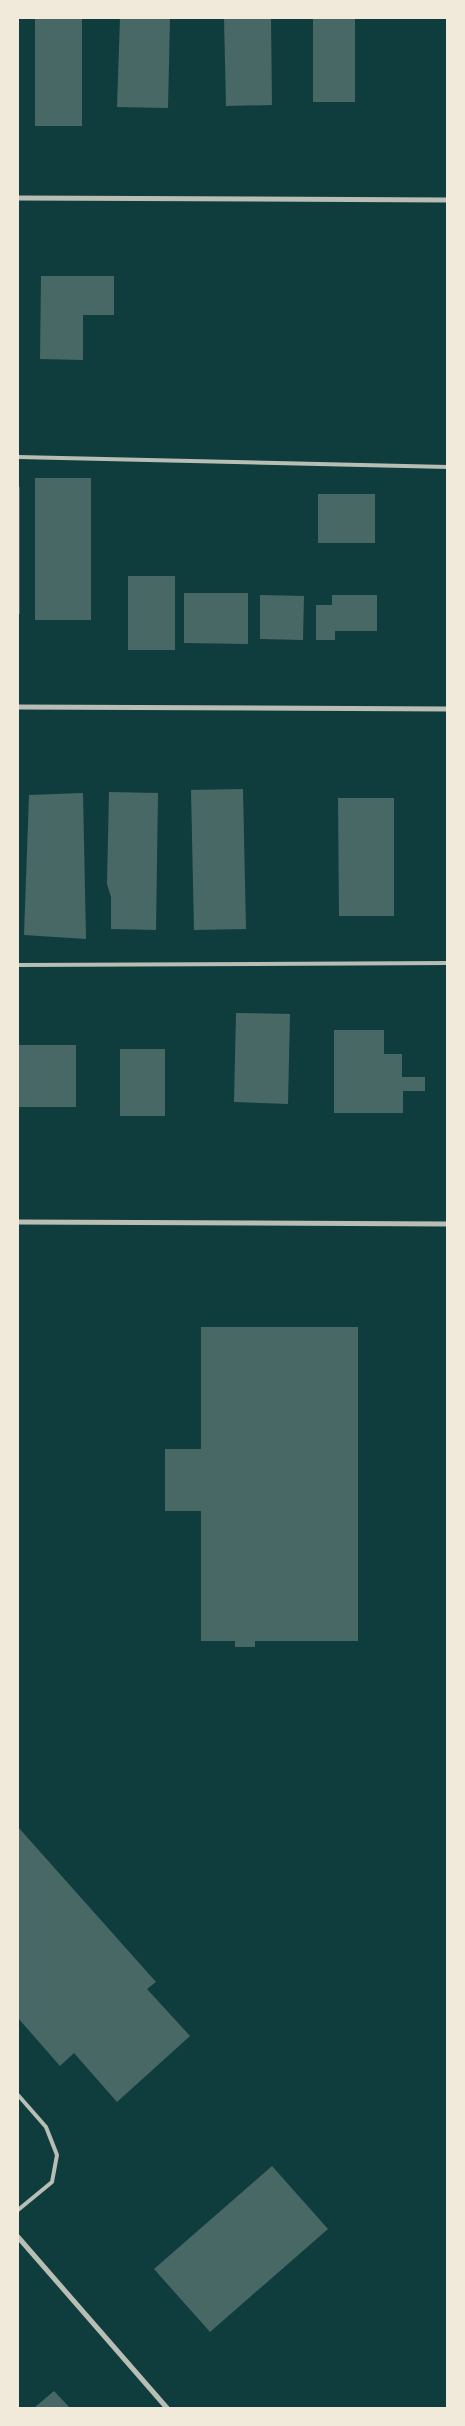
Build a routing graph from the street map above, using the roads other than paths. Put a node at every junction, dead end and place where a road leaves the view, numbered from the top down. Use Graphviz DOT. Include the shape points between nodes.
graph roads {
  1 [pos="18,198"];
  2 [pos="448,200"];
  3 [pos="18,457"];
  4 [pos="448,467"];
  5 [pos="18,708"];
  6 [pos="448,709"];
  7 [pos="448,963"];
  8 [pos="18,965"];
  9 [pos="18,1222"];
  10 [pos="448,1224"];
  11 [pos="18,2095"];
  12 [pos="18,2210"];
  13 [pos="18,2237"];
  14 [pos="168,2408"];
  1 -- 2 [label="street"];
  3 -- 4 [label="lane"];
  5 -- 6 [label="street"];
  7 -- 8 [label="lane"];
  9 -- 10 [label="street"];
  11 -- 12 [label="lane" via="46,2127 57,2155 52,2182"];
  13 -- 14 [label="street"];
}
